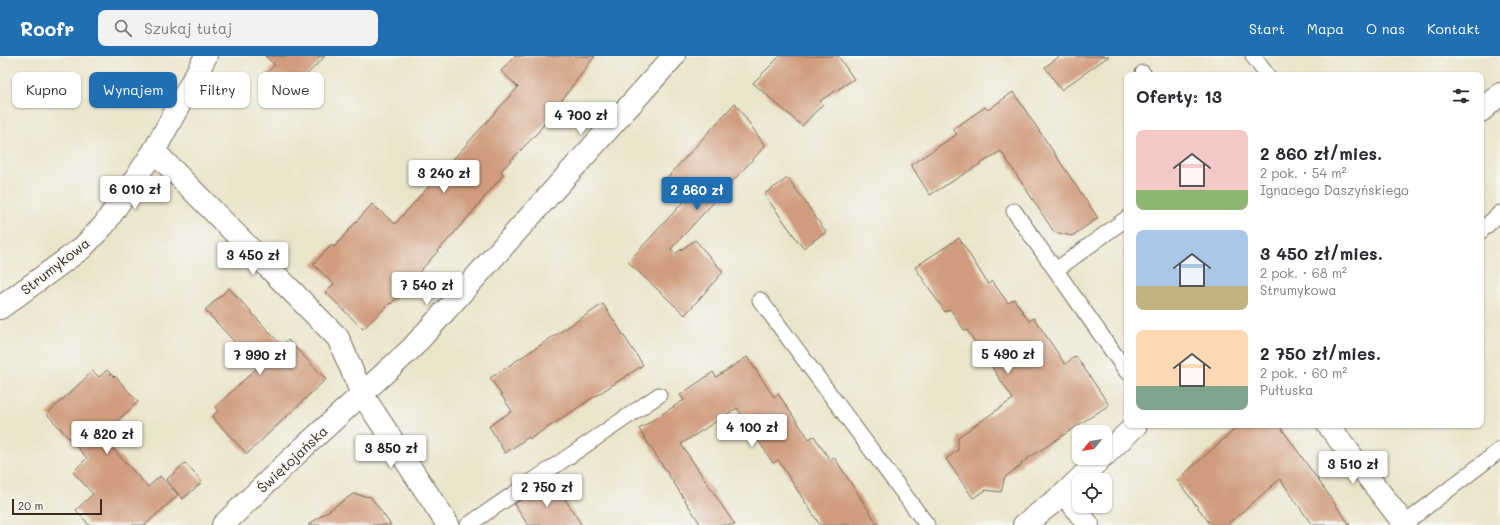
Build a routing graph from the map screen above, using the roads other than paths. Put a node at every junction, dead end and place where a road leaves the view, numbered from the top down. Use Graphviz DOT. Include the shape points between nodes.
graph roads {
  1 [pos="206,56"];
  2 [pos="674,56"];
  3 [pos="1253,56"];
  4 [pos="1265,72"];
  5 [pos="1500,94"];
  6 [pos="1484,108"];
  7 [pos="154,151"];
  8 [pos="1014,211"];
  9 [pos="1500,213"];
  10 [pos="1124,220"];
  11 [pos="1484,228"];
  12 [pos="1056,270"];
  13 [pos="760,300"];
  14 [pos="0,308"];
  15 [pos="1124,368"];
  16 [pos="362,394"];
  17 [pos="659,395"];
  18 [pos="1133,428"];
  19 [pos="1330,428"];
  20 [pos="1112,448"];
  21 [pos="1500,450"];
  22 [pos="1094,465"];
  23 [pos="1065,493"];
  24 [pos="1404,524"];
  25 [pos="223,525"];
  26 [pos="448,525"];
  27 [pos="468,525"];
  28 [pos="927,525"];
  29 [pos="1024,525"];
  30 [pos="1088,525"];
  1 -- 7 [label="street, Strumykowa"];
  2 -- 16 [label="street, Świętojańska" via="412,348"];
  3 -- 4 [label="lane"];
  5 -- 6 [label="street"];
  7 -- 14 [label="street, Strumykowa" via="104,224 82,248"];
  7 -- 16 [label="street" via="338,338"];
  8 -- 12 [label="lane"];
  9 -- 11 [label="lane"];
  10 -- 12 [label="lane"];
  12 -- 15 [label="lane"];
  13 -- 28 [label="lane"];
  16 -- 25 [label="street, Świętojańska"];
  16 -- 26 [label="street"];
  17 -- 27 [label="lane"];
  18 -- 20 [label="street"];
  19 -- 24 [label="street"];
  21 -- 24 [label="lane"];
  22 -- 23 [label="street"];
  23 -- 29 [label="street"];
  23 -- 30 [label="street"];
}
